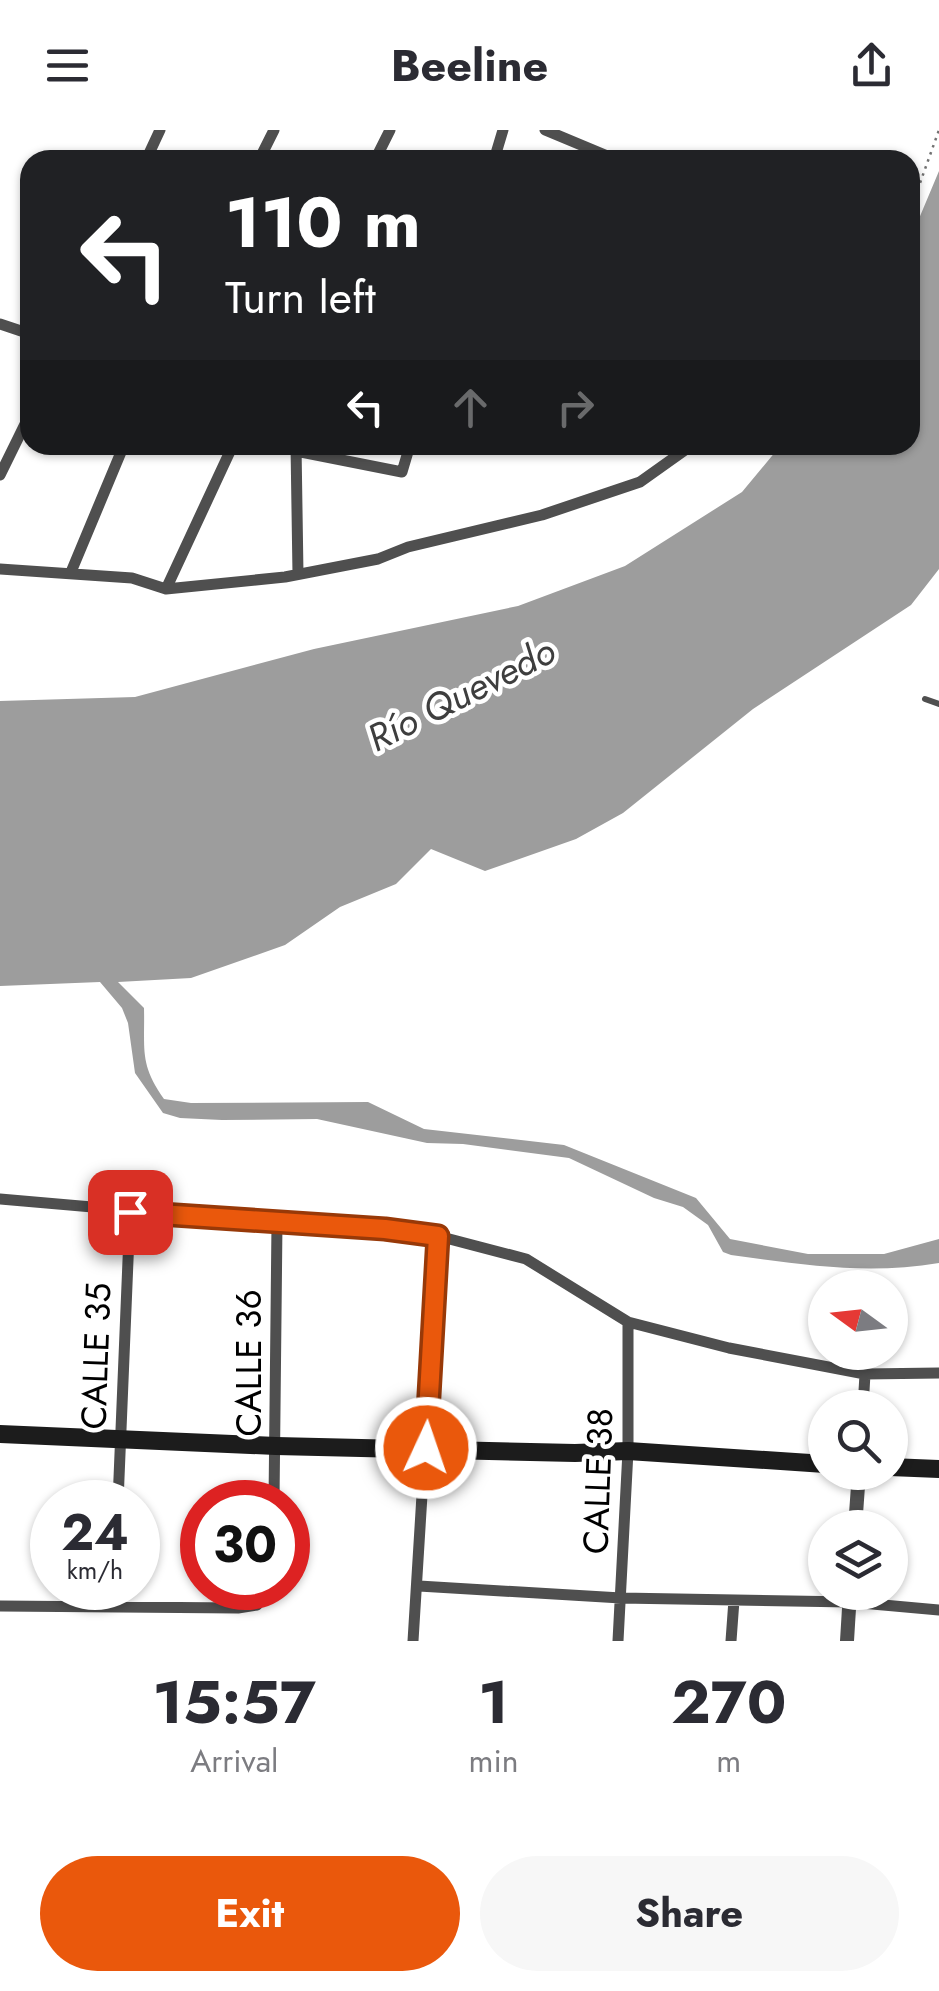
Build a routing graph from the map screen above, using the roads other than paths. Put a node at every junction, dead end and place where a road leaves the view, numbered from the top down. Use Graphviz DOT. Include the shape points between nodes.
graph roads {
  1 [pos="545,130"];
  2 [pos="593,150"];
  3 [pos="20,434"];
  4 [pos="120,455"];
  5 [pos="228,455"];
  6 [pos="296,455"];
  7 [pos="327,455"];
  8 [pos="407,455"];
  9 [pos="678,455"];
  10 [pos="0,475"];
  11 [pos="0,569"];
  12 [pos="70,572"];
  13 [pos="298,574"];
  14 [pos="166,589"];
  15 [pos="925,699"];
  16 [pos="939,704"];
  17 [pos="0,1199"];
  18 [pos="130,1212"];
  19 [pos="277,1223"];
  20 [pos="438,1236"];
  21 [pos="628,1322"];
  22 [pos="939,1373"];
  23 [pos="865,1374"];
  24 [pos="864,1390"];
  25 [pos="0,1434"];
  26 [pos="120,1441"];
  27 [pos="276,1446"];
  28 [pos="426,1448"];
  29 [pos="628,1451"];
  30 [pos="808,1463"];
  31 [pos="908,1468"];
  32 [pos="939,1469"];
  33 [pos="119,1480"];
  34 [pos="275,1480"];
  35 [pos="419,1586"];
  36 [pos="621,1598"];
  37 [pos="808,1598"];
  38 [pos="734,1600"];
  39 [pos="908,1605"];
  40 [pos="0,1606"];
  41 [pos="30,1606"];
  42 [pos="849,1610"];
  43 [pos="939,1610"];
  44 [pos="413,1641"];
  45 [pos="618,1641"];
  46 [pos="731,1641"];
  47 [pos="847,1641"];
  1 -- 2 [label="street"];
  3 -- 10 [label="street"];
  4 -- 12 [label="street"];
  5 -- 14 [label="street"];
  6 -- 13 [label="street"];
  7 -- 8 [label="street" via="402,472"];
  9 -- 13 [label="street" via="640,482 542,515 408,546 378,560"];
  11 -- 12 [label="street"];
  12 -- 14 [label="street"];
  13 -- 14 [label="street"];
  15 -- 16 [label="lane"];
  17 -- 18 [label="street"];
  18 -- 19 [label="street"];
  18 -- 26 [label="street, CALLE 35"];
  19 -- 20 [label="street"];
  19 -- 27 [label="street, CALLE 36"];
  20 -- 21 [label="street" via="526,1260"];
  20 -- 28 [label="street"];
  21 -- 23 [label="street"];
  21 -- 29 [label="street, CALLE 38"];
  22 -- 23 [label="street"];
  23 -- 24 [label="street"];
  25 -- 26 [label="main road"];
  26 -- 27 [label="main road"];
  26 -- 33 [label="street, CALLE 35"];
  27 -- 28 [label="main road"];
  27 -- 34 [label="street, CALLE 36"];
  28 -- 29 [label="main road"];
  28 -- 35 [label="street"];
  29 -- 30 [label="main road"];
  29 -- 36 [label="street, CALLE 38"];
  31 -- 32 [label="main road"];
  35 -- 36 [label="street"];
  35 -- 44 [label="street"];
  36 -- 38 [label="street"];
  36 -- 45 [label="street, CALLE 38"];
  37 -- 38 [label="street"];
  38 -- 46 [label="street"];
  39 -- 43 [label="street"];
  40 -- 41 [label="street"];
  42 -- 47 [label="street"];
}
